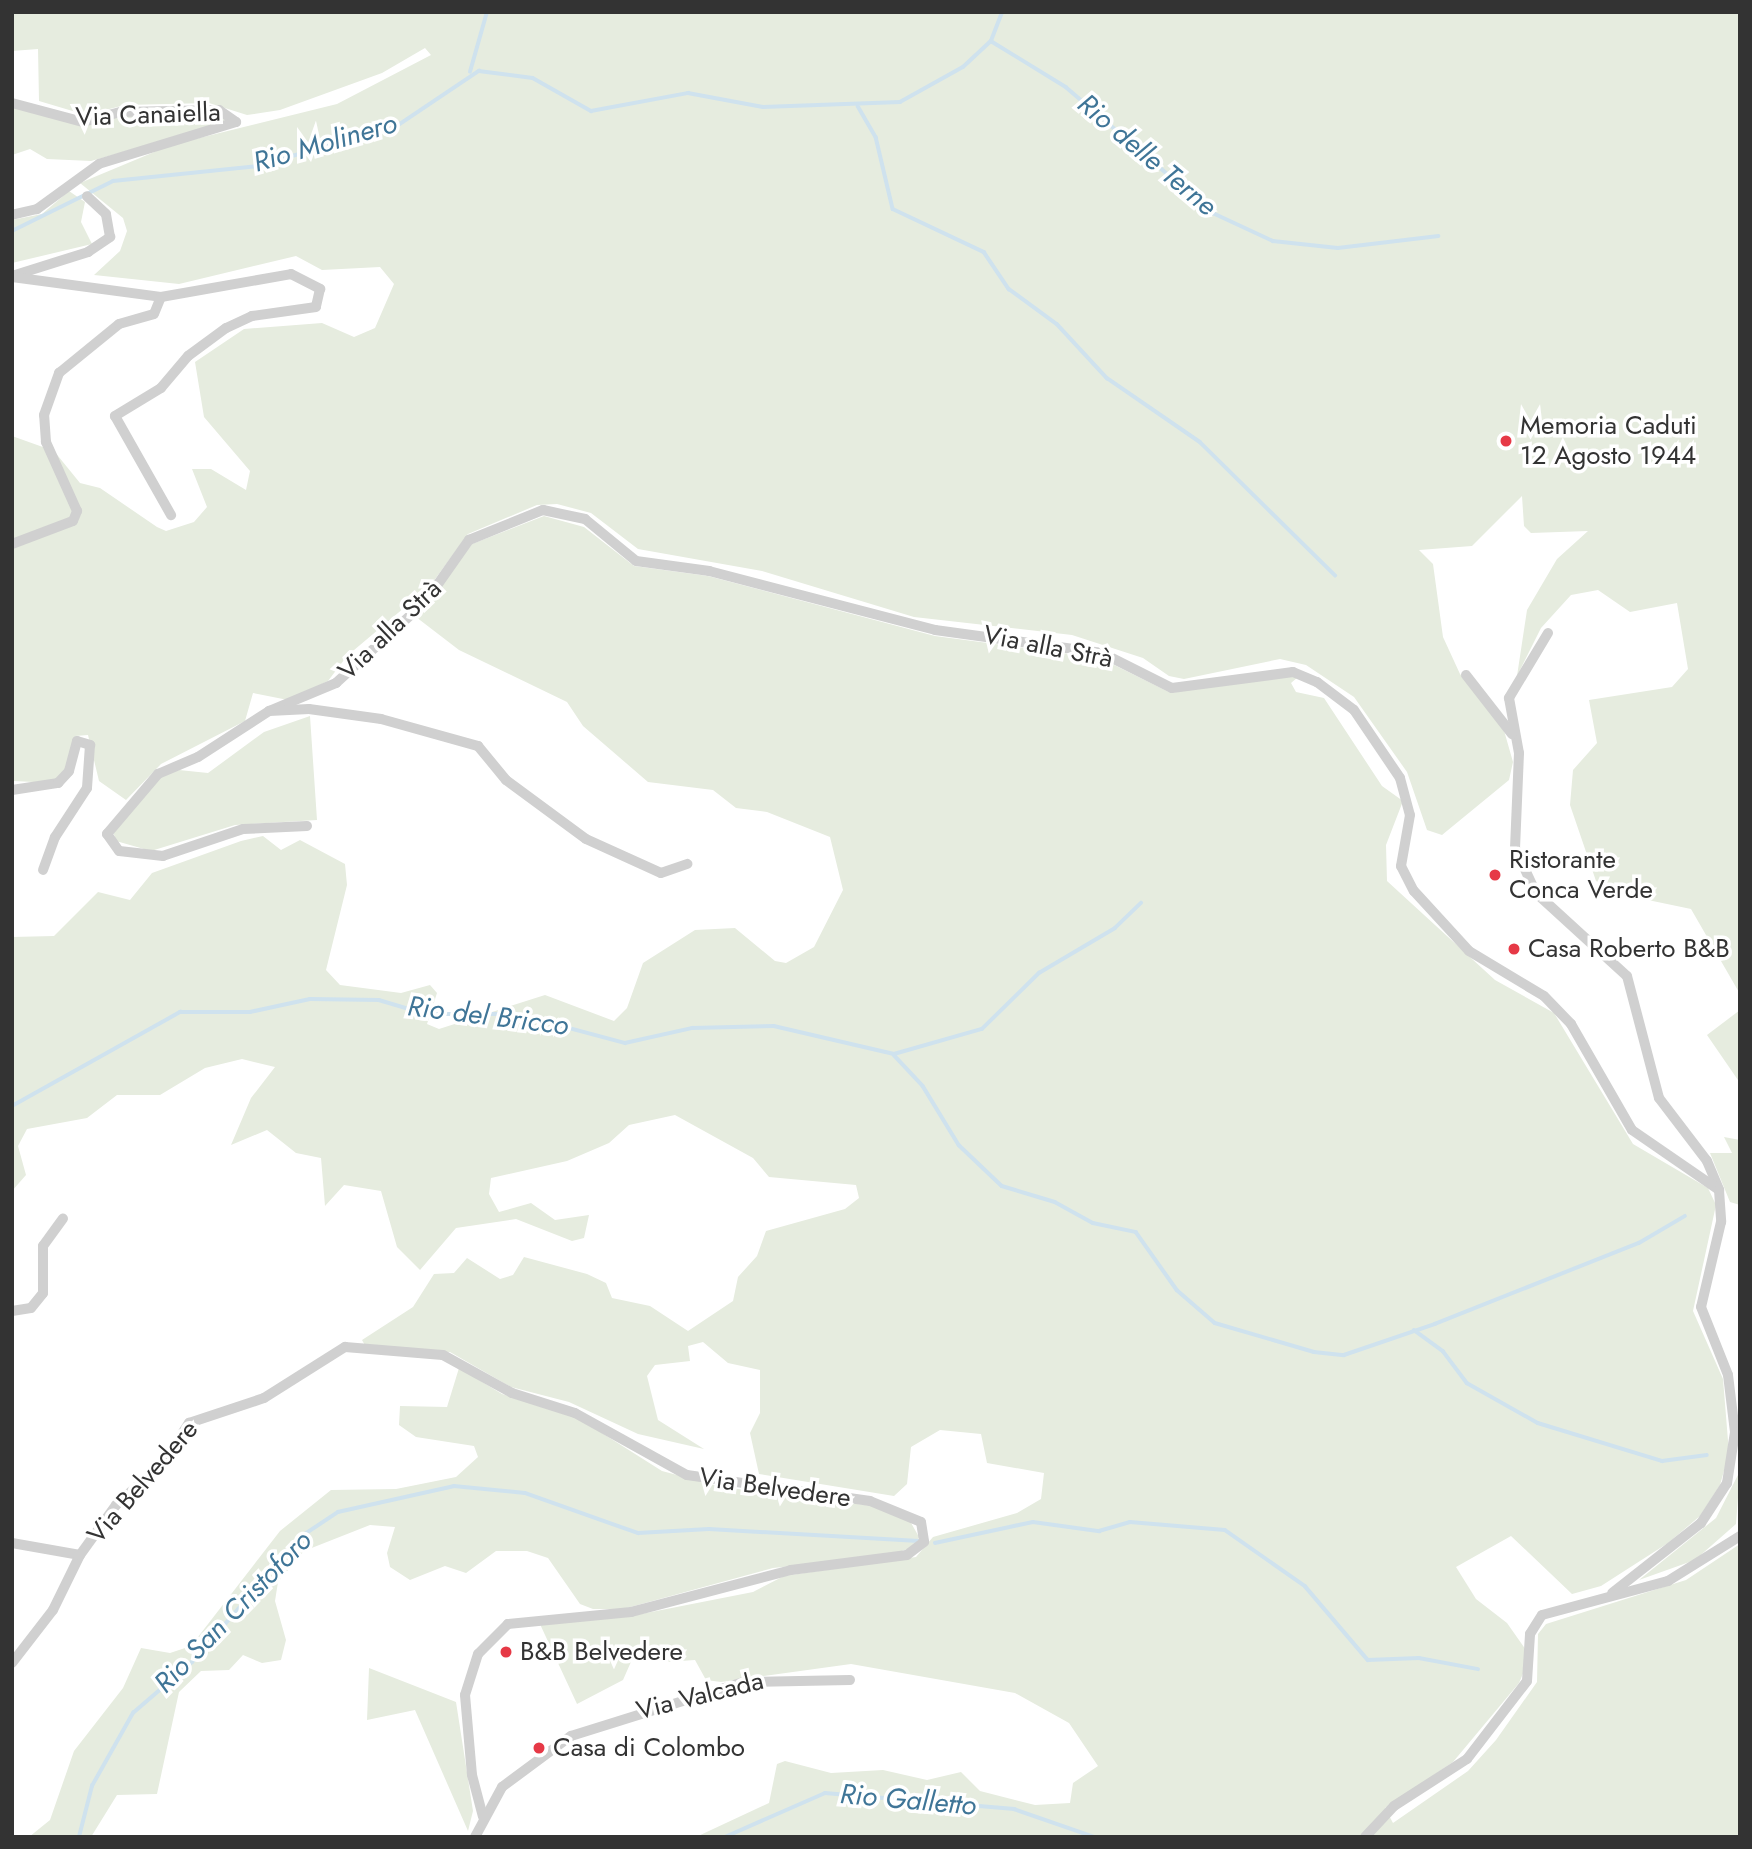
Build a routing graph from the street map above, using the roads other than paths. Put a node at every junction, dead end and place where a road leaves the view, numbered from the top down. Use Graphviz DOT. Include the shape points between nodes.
graph roads {
  1 [pos="12,103"];
  2 [pos="86,196"];
  3 [pos="12,215"];
  4 [pos="12,276"];
  5 [pos="161,298"];
  6 [pos="171,515"];
  7 [pos="12,544"];
  8 [pos="1548,632"];
  9 [pos="1466,675"];
  10 [pos="269,711"];
  11 [pos="1514,737"];
  12 [pos="12,790"];
  13 [pos="307,826"];
  14 [pos="687,864"];
  15 [pos="43,870"];
  16 [pos="1719,1190"];
  17 [pos="63,1218"];
  18 [pos="12,1311"];
  19 [pos="1740,1536"];
  20 [pos="12,1543"];
  21 [pos="80,1555"];
  22 [pos="1612,1593"];
  23 [pos="12,1663"];
  24 [pos="850,1680"];
  25 [pos="484,1817"];
  26 [pos="475,1837"];
  27 [pos="1365,1837"];
  1 -- 3 [label="street, Via Canaiella" via="83,122 121,111 225,110 236,124 99,164 37,209"];
  2 -- 4 [label="street" via="106,214 110,237 88,252"];
  4 -- 5 [label="street"];
  5 -- 6 [label="street" via="291,274 314,282 322,300 307,311 252,316 226,328 161,388 116,416"];
  5 -- 7 [label="street" via="154,314 119,324 71,357 59,373 44,415 46,442 77,511 73,521"];
  8 -- 11 [label="street" via="1509,698"];
  9 -- 11 [label="street"];
  10 -- 13 [label="street, Via alla Strà" via="198,757 158,774 122,810 107,834 109,843 131,855 163,856 243,829"];
  10 -- 14 [label="street" via="356,714 461,739 482,750 506,779 586,839 661,873"];
  10 -- 16 [label="street, Via alla Strà" via="336,683 426,601 469,540 543,510 585,519 636,561 709,571 935,630 1102,653 1172,688 1293,672 1354,710 1400,778 1410,815 1401,866 1414,891 1469,951 1544,996 1571,1024 1632,1130"];
  11 -- 16 [label="street" via="1520,771 1512,828 1525,871 1536,892 1600,945 1627,976 1659,1098 1707,1161"];
  12 -- 15 [label="street" via="58,783 69,771 77,741 90,745 87,788 55,837"];
  16 -- 22 [label="street" via="1721,1222 1701,1307 1728,1375 1735,1432 1727,1483 1701,1523"];
  17 -- 18 [label="street" via="43,1246 43,1293 31,1308"];
  19 -- 22 [label="street" via="1668,1581"];
  20 -- 21 [label="street"];
  21 -- 23 [label="street, Via Belvedere" via="53,1610"];
  21 -- 25 [label="street, Via Belvedere" via="189,1423 254,1404 345,1347 443,1355 512,1393 575,1413 687,1475 870,1501 921,1522 924,1542 907,1555 791,1570 631,1612 508,1624 478,1654 465,1695 472,1775"];
  22 -- 27 [label="street" via="1551,1610 1534,1622 1531,1669 1522,1689 1467,1759 1394,1806"];
  24 -- 25 [label="street, Via Valcada" via="752,1681 614,1719 559,1742 517,1773"];
  25 -- 26 [label="street, Via Valcada"];
}
